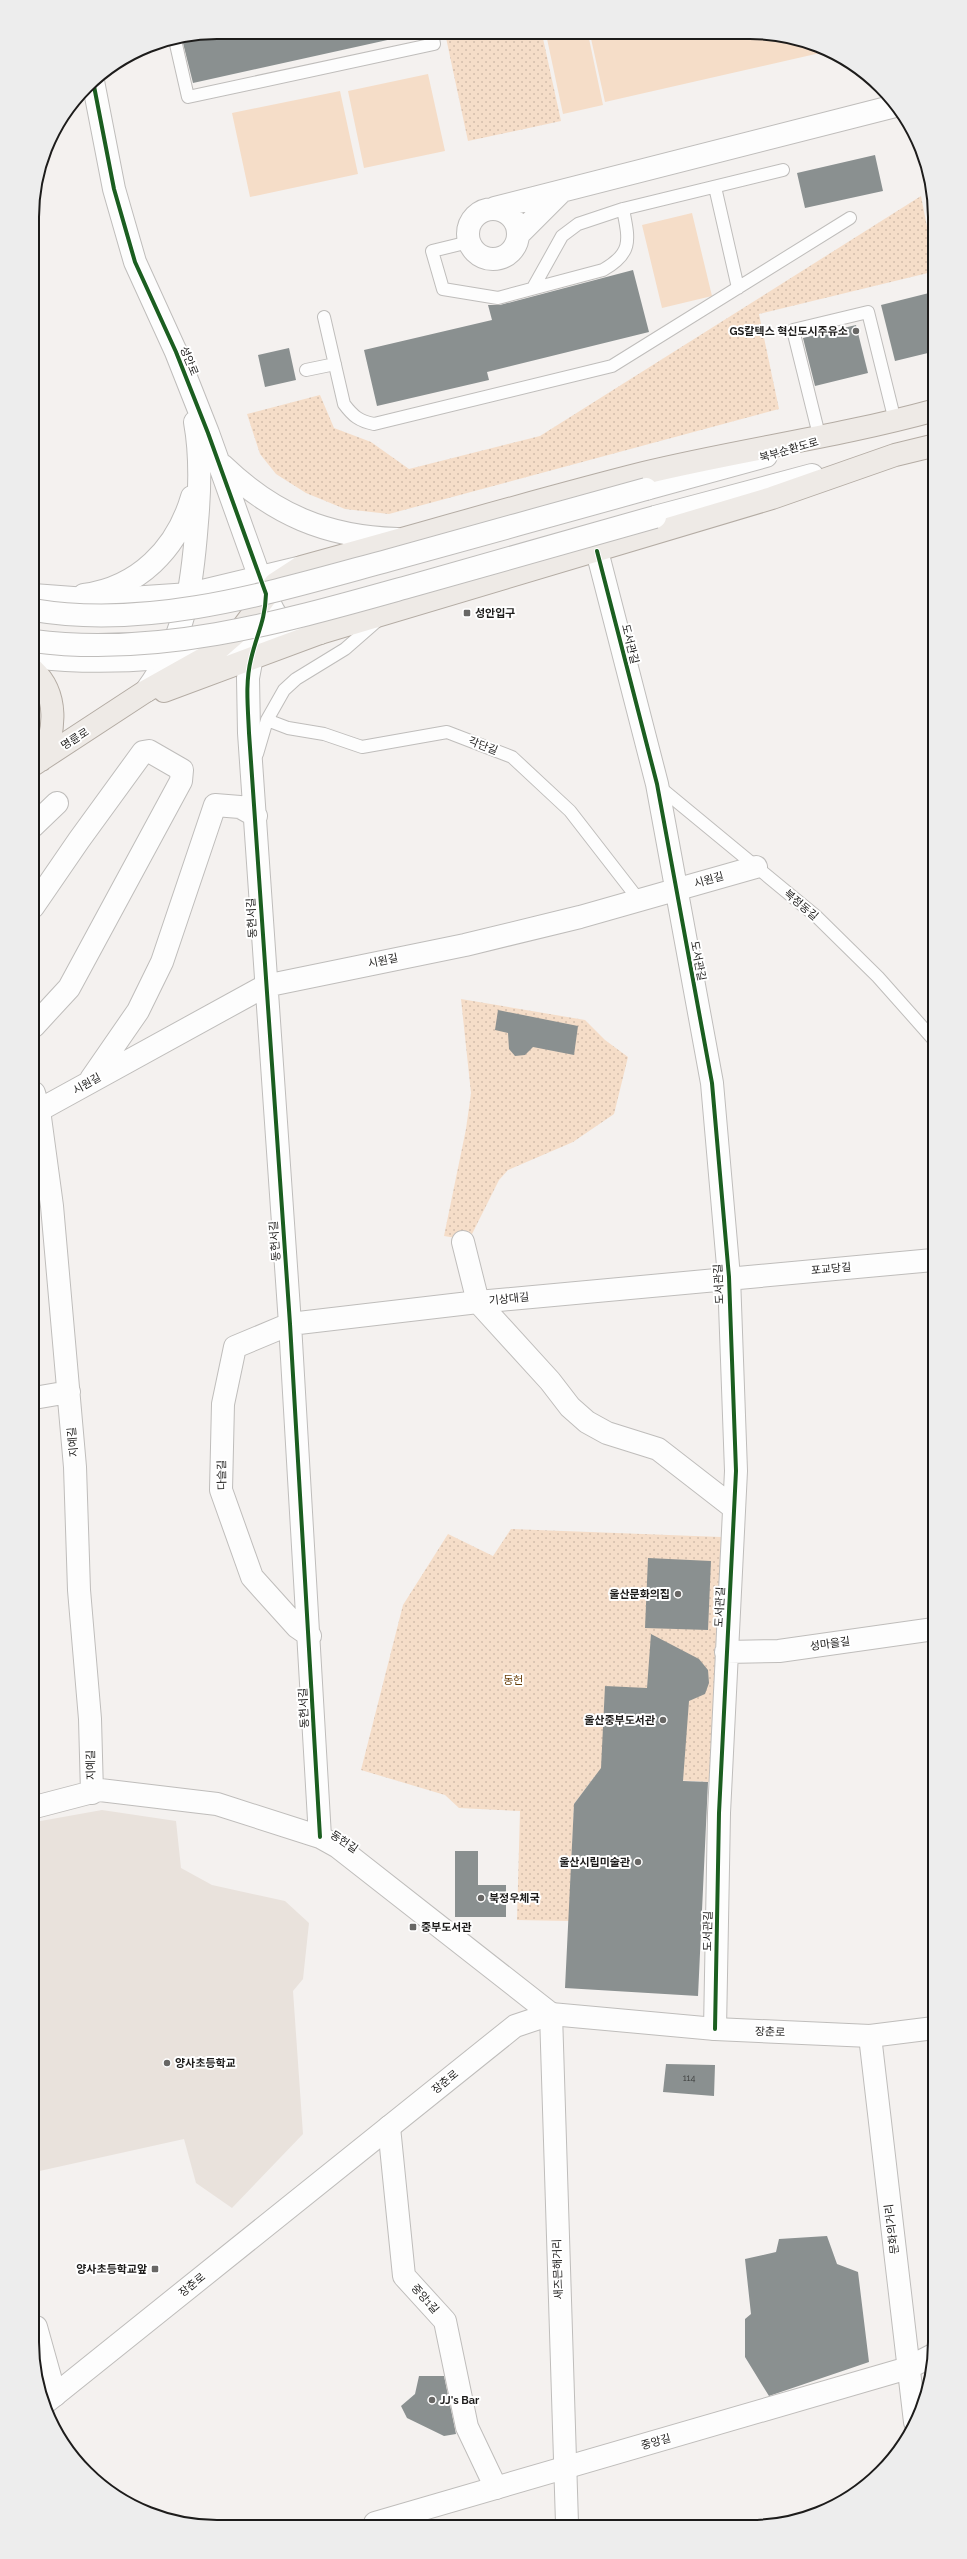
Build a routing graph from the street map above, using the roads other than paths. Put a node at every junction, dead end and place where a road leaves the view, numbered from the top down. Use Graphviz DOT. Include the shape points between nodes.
graph roads {
  1 [pos="433,39"];
  2 [pos="176,44"];
  3 [pos="94,88"];
  4 [pos="890,107"];
  5 [pos="783,170"];
  6 [pos="715,187"];
  7 [pos="561,192"];
  8 [pos="495,208"];
  9 [pos="623,209"];
  10 [pos="850,218"];
  11 [pos="518,235"];
  12 [pos="469,242"];
  13 [pos="533,288"];
  14 [pos="738,288"];
  15 [pos="324,317"];
  16 [pos="335,364"];
  17 [pos="306,370"];
  18 [pos="928,412"];
  19 [pos="891,422"];
  20 [pos="819,436"];
  21 [pos="928,447"];
  22 [pos="895,455"];
  23 [pos="209,461"];
  24 [pos="404,539"];
  25 [pos="597,551"];
  26 [pos="264,585"];
  27 [pos="190,594"];
  28 [pos="43,596"];
  29 [pos="39,611"];
  30 [pos="393,611"];
  31 [pos="320,633"];
  32 [pos="39,641"];
  33 [pos="39,657"];
  34 [pos="167,658"];
  35 [pos="251,661"];
  36 [pos="218,662"];
  37 [pos="39,680"];
  38 [pos="146,691"];
  39 [pos="116,712"];
  40 [pos="267,720"];
  41 [pos="39,759"];
  42 [pos="39,762"];
  43 [pos="254,777"];
  44 [pos="657,784"];
  45 [pos="57,803"];
  46 [pos="256,816"];
  47 [pos="39,820"];
  48 [pos="756,867"];
  49 [pos="676,889"];
  50 [pos="39,898"];
  51 [pos="639,900"];
  52 [pos="265,986"];
  53 [pos="39,1021"];
  54 [pos="928,1033"];
  55 [pos="88,1083"];
  56 [pos="39,1103"];
  57 [pos="39,1129"];
  58 [pos="463,1242"];
  59 [pos="928,1260"];
  60 [pos="729,1277"];
  61 [pos="478,1302"];
  62 [pos="290,1324"];
  63 [pos="69,1392"];
  64 [pos="39,1397"];
  65 [pos="734,1508"];
  66 [pos="928,1630"];
  67 [pos="310,1636"];
  68 [pos="726,1652"];
  69 [pos="92,1793"];
  70 [pos="39,1806"];
  71 [pos="320,1837"];
  72 [pos="551,2014"];
  73 [pos="715,2029"];
  74 [pos="928,2029"];
  75 [pos="870,2036"];
  76 [pos="389,2127"];
  77 [pos="39,2342"];
  78 [pos="927,2358"];
  79 [pos="908,2368"];
  80 [pos="50,2399"];
  81 [pos="914,2411"];
  82 [pos="564,2469"];
  83 [pos="496,2488"];
  84 [pos="388,2520"];
  85 [pos="567,2520"];
  1 -- 2 [label="lane" via="434,44 188,98"];
  3 -- 23 [label="street, 성안로" via="114,189 135,262 189,386"];
  4 -- 7 [label="street"];
  5 -- 6 [label="lane"];
  6 -- 9 [label="lane"];
  6 -- 14 [label="lane"];
  7 -- 8 [label="street"];
  7 -- 11 [label="street"];
  8 -- 11 [label="street" via="516,222"];
  8 -- 12 [label="street" via="479,212 473,217 467,232"];
  9 -- 13 [label="lane" via="578,224 562,236"];
  9 -- 13 [label="lane" via="628,234 627,248 618,262 603,270"];
  10 -- 14 [label="lane"];
  11 -- 12 [label="street" via="514,248 500,258 483,257 476,253"];
  12 -- 13 [label="lane" via="432,251 443,289 498,298"];
  14 -- 16 [label="lane" via="612,366 374,424 352,416 344,404"];
  15 -- 16 [label="lane"];
  16 -- 17 [label="lane"];
  18 -- 19 [label="main road, 북부순환도로"];
  19 -- 20 [label="main road"];
  19 -- 20 [label="lane" via="868,312 793,330"];
  19 -- 29 [label="street, 북부순환도로, bridge" via="318,579 199,607 99,616"];
  20 -- 24 [label="main road" via="644,474"];
  21 -- 22 [label="main road"];
  22 -- 25 [label="main road" via="772,498"];
  22 -- 32 [label="street, bridge" via="654,517 327,609 203,636 155,644 99,645"];
  23 -- 24 [label="street" via="252,492 299,519 354,536"];
  23 -- 26 [label="street, 성안로"];
  23 -- 27 [label="street" via="199,501"];
  23 -- 28 [label="street" via="181,526 159,558 130,581 110,590"];
  24 -- 26 [label="main road" via="300,567"];
  25 -- 30 [label="main road"];
  25 -- 44 [label="street, 도서관길"];
  26 -- 27 [label="street"];
  26 -- 31 [label="street" via="272,612 283,623 297,630"];
  26 -- 35 [label="street, 성안로" via="266,613"];
  26 -- 36 [label="main road" via="243,627"];
  27 -- 28 [label="street" via="100,600"];
  27 -- 34 [label="street" via="182,624"];
  30 -- 31 [label="main road"];
  30 -- 40 [label="lane" via="345,649 296,679 284,690"];
  31 -- 35 [label="main road"];
  33 -- 34 [label="street" via="112,660"];
  34 -- 36 [label="street"];
  34 -- 38 [label="street"];
  35 -- 36 [label="street"];
  35 -- 36 [label="lane" via="233,669"];
  35 -- 43 [label="street, 동헌서길" via="249,732"];
  36 -- 38 [label="main road"];
  36 -- 39 [label="main road"];
  37 -- 41 [label="main road" via="47,693 53,720 50,740"];
  38 -- 39 [label="main road"];
  39 -- 42 [label="main road, 명륜로"];
  40 -- 43 [label="lane" via="258,745"];
  40 -- 51 [label="lane, 각단길" via="288,728 324,734 362,747 447,732 512,757 570,811"];
  43 -- 46 [label="street, 동헌서길"];
  44 -- 48 [label="lane, 북정동길"];
  44 -- 49 [label="street, 도서관길"];
  45 -- 47 [label="street"];
  46 -- 52 [label="street, 동헌서길"];
  46 -- 55 [label="street" via="240,807 215,805 162,962 138,1011"];
  48 -- 49 [label="street, 시원길"];
  48 -- 54 [label="lane, 북정동길" via="817,917 878,977"];
  49 -- 51 [label="street, 시원길"];
  49 -- 60 [label="street, 도서관길" via="712,1083"];
  50 -- 53 [label="street" via="143,752 149,751 182,770 181,781 69,988"];
  51 -- 52 [label="street, 시원길" via="465,945"];
  52 -- 55 [label="street, 시원길"];
  52 -- 62 [label="street, 동헌서길"];
  55 -- 56 [label="street, 시원길"];
  57 -- 63 [label="street, 지예길" via="52,1206"];
  58 -- 61 [label="street"];
  59 -- 60 [label="street, 포교당길"];
  60 -- 61 [label="street, 기상대길"];
  60 -- 65 [label="street, 도서관길" via="736,1471"];
  61 -- 62 [label="street, 기상대길"];
  61 -- 65 [label="street" via="550,1381 570,1407 587,1422 607,1433 658,1449"];
  62 -- 67 [label="street, 동헌서길"];
  62 -- 67 [label="street, 다슬길" via="235,1347 224,1404 221,1490 252,1577 297,1628"];
  63 -- 64 [label="street"];
  63 -- 69 [label="street, 지예길" via="75,1467 79,1590 90,1718"];
  65 -- 68 [label="street, 도서관길"];
  66 -- 68 [label="street, 성마을길" via="779,1651"];
  67 -- 71 [label="street, 동헌서길"];
  68 -- 73 [label="street, 도서관길" via="719,1813"];
  69 -- 70 [label="street, 동헌길"];
  69 -- 71 [label="street, 동헌길" via="100,1790 218,1804"];
  71 -- 72 [label="street, 동헌길" via="338,1847"];
  72 -- 73 [label="street, 장춘로"];
  72 -- 76 [label="street, 장춘로" via="515,2026"];
  72 -- 82 [label="street, 새즈믄해거리"];
  73 -- 75 [label="street, 장춘로"];
  74 -- 75 [label="street, 장춘로"];
  75 -- 79 [label="street, 문화의거리"];
  76 -- 80 [label="street, 장춘로"];
  76 -- 83 [label="street, 중앙1길" via="404,2276 445,2321 467,2427"];
  77 -- 80 [label="street"];
  78 -- 79 [label="street, 중앙길"];
  79 -- 81 [label="street, 문화의거리"];
  79 -- 82 [label="street, 중앙길"];
  82 -- 83 [label="street, 중앙길"];
  82 -- 85 [label="street, 새즈믄해거리"];
  83 -- 84 [label="street, 중앙길"];
}
